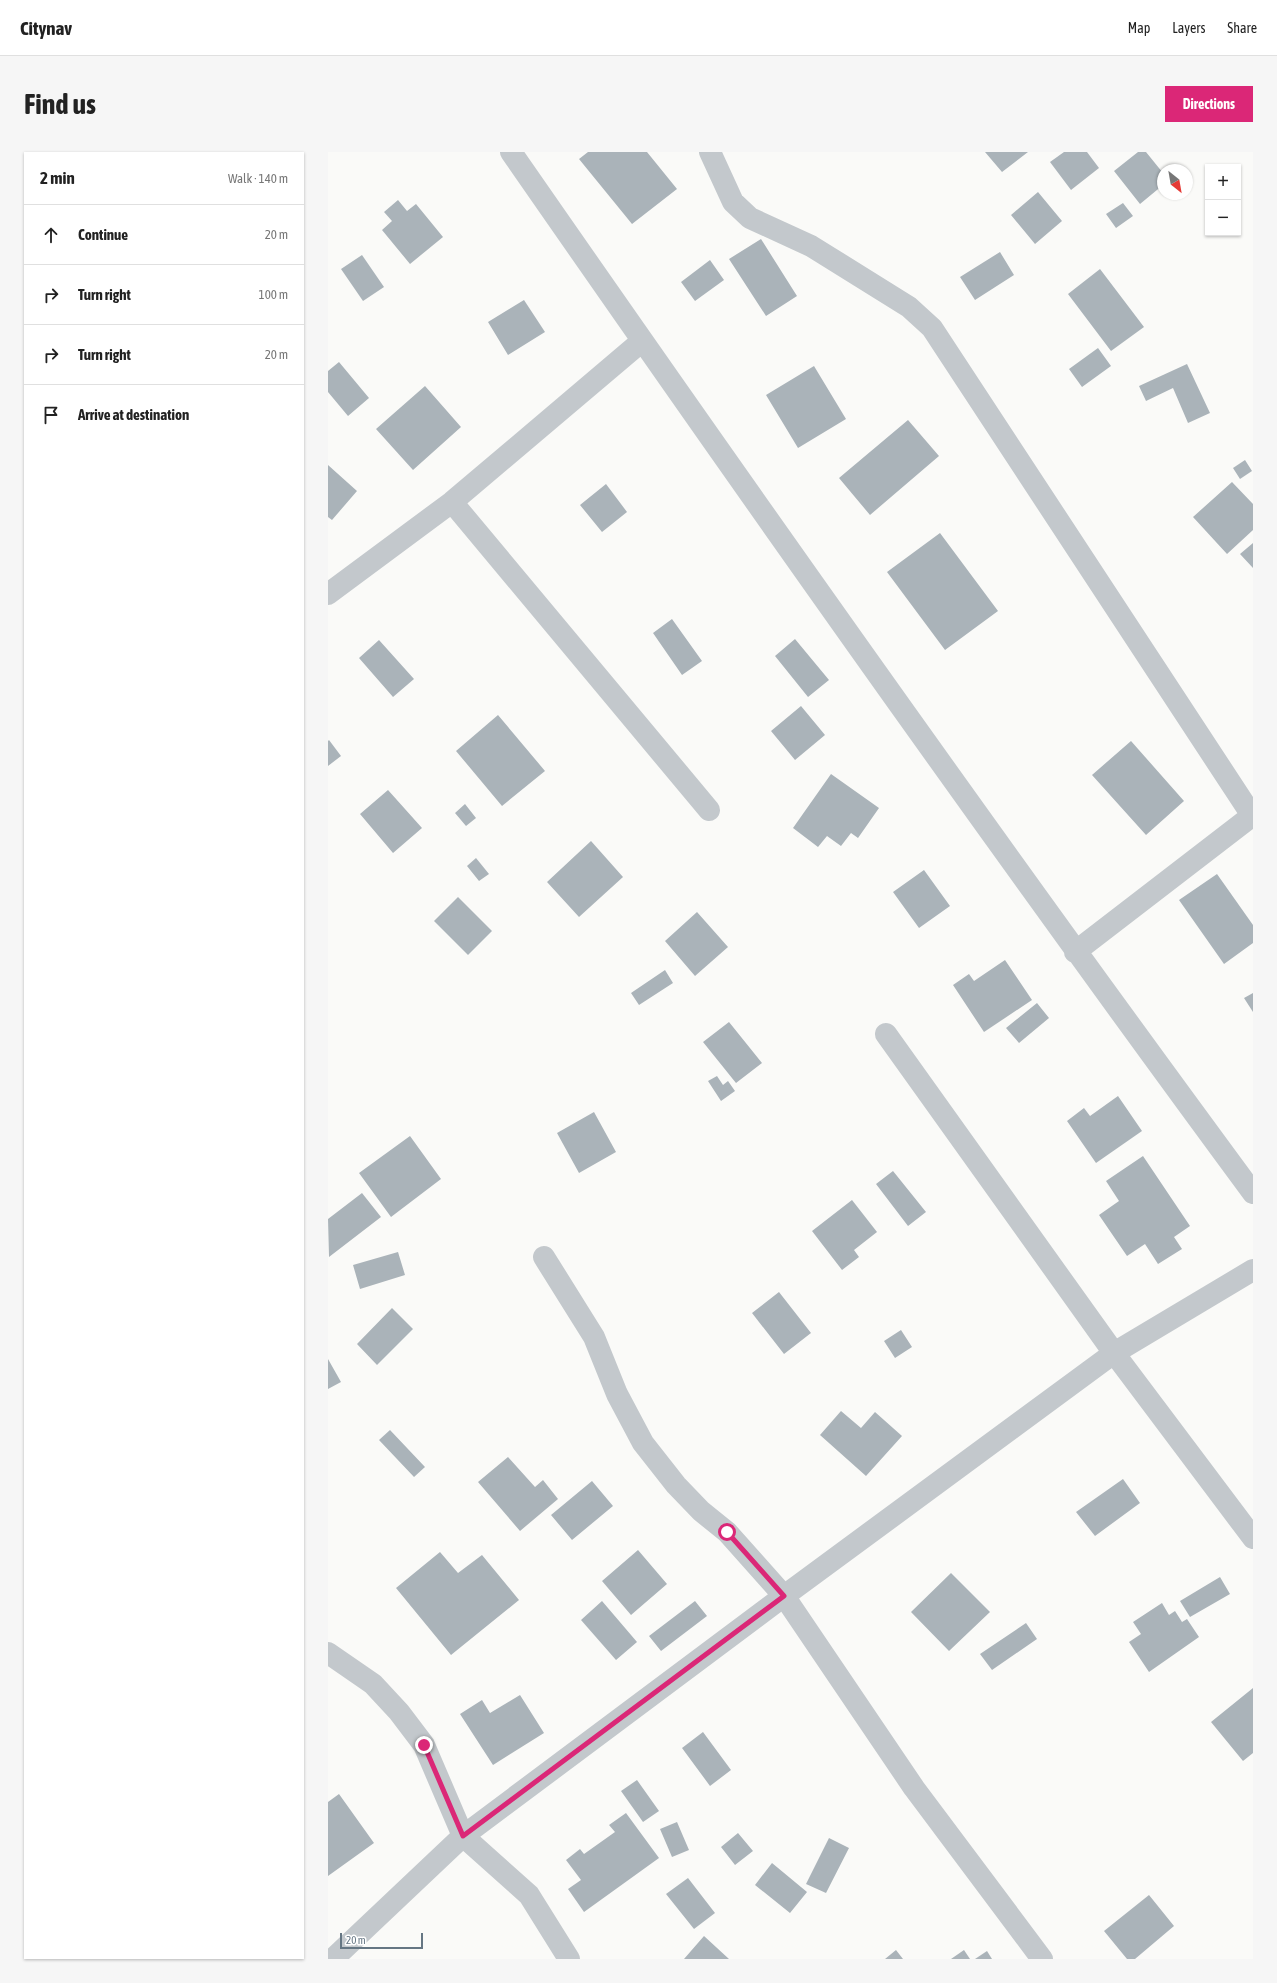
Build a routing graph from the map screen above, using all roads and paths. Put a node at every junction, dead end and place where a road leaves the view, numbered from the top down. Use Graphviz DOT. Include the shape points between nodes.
graph roads {
  1 [pos="511,152"];
  2 [pos="710,152"];
  3 [pos="642,341"];
  4 [pos="452,502"];
  5 [pos="328,594"];
  6 [pos="709,810"];
  7 [pos="1253,816"];
  8 [pos="1075,952"];
  9 [pos="886,1034"];
  10 [pos="1253,1193"];
  11 [pos="544,1257"];
  12 [pos="1253,1270"];
  13 [pos="1114,1353"];
  14 [pos="1253,1538"];
  15 [pos="784,1596"];
  16 [pos="328,1653"];
  17 [pos="463,1836"];
  18 [pos="333,1959"];
  19 [pos="569,1959"];
  20 [pos="1042,1959"];
  1 -- 3 [label="street"];
  2 -- 7 [label="street" via="733,202 750,218 811,246 909,307 932,328"];
  3 -- 4 [label="street"];
  3 -- 8 [label="street"];
  4 -- 5 [label="street"];
  4 -- 6 [label="street"];
  7 -- 8 [label="street"];
  8 -- 10 [label="street"];
  9 -- 13 [label="street"];
  11 -- 15 [label="street" via="594,1337 617,1394 643,1443 676,1485 701,1511 727,1532"];
  12 -- 13 [label="street"];
  13 -- 14 [label="street"];
  13 -- 15 [label="street"];
  15 -- 17 [label="street"];
  15 -- 20 [label="street" via="914,1788"];
  16 -- 17 [label="street" via="373,1684 416,1734 424,1745"];
  17 -- 18 [label="street"];
  17 -- 19 [label="street" via="529,1895"];
}
